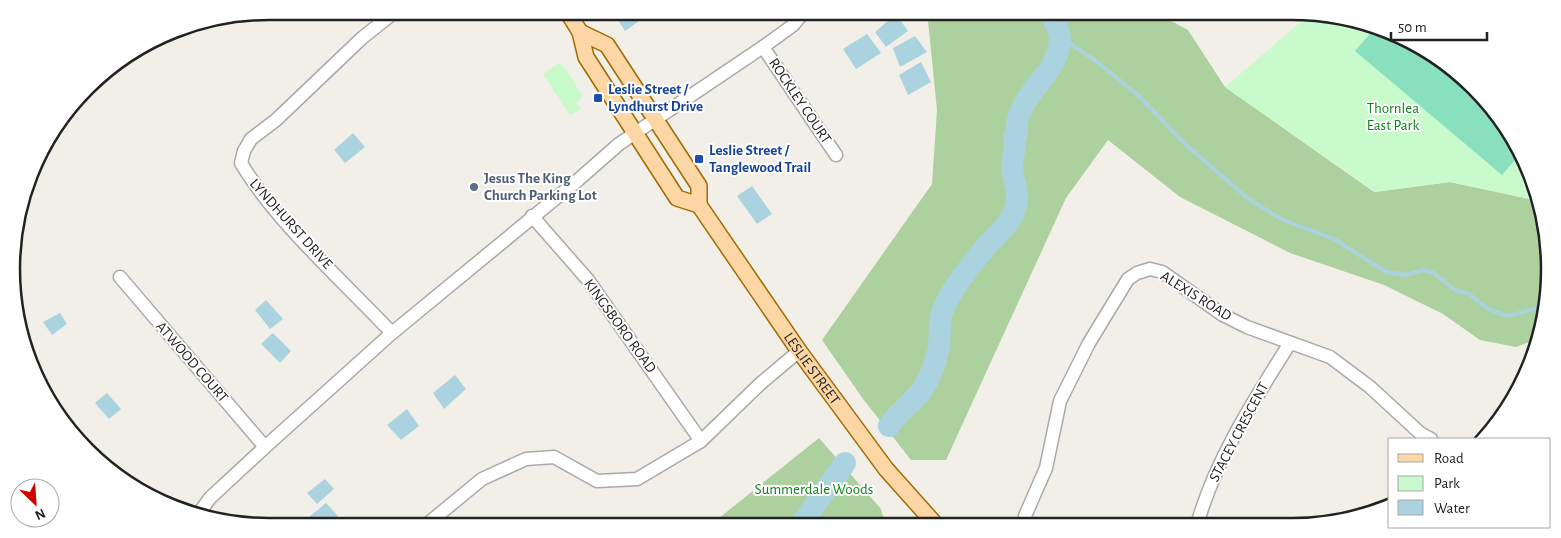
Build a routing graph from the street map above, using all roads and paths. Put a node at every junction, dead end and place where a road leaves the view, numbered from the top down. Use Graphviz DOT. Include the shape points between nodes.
graph roads {
  1 [pos="385,20"];
  2 [pos="573,20"];
  3 [pos="797,20"];
  4 [pos="580,32"];
  5 [pos="763,47"];
  6 [pos="656,120"];
  7 [pos="636,132"];
  8 [pos="836,155"];
  9 [pos="699,205"];
  10 [pos="532,216"];
  11 [pos="120,277"];
  12 [pos="392,333"];
  13 [pos="1290,343"];
  14 [pos="799,351"];
  15 [pos="1429,438"];
  16 [pos="701,441"];
  17 [pos="265,446"];
  18 [pos="202,509"];
  19 [pos="1025,516"];
  20 [pos="435,518"];
  21 [pos="928,518"];
  22 [pos="1199,518"];
  1 -- 12 [label="street, LYNDHURST DRIVE" via="251,140 241,163 258,189"];
  2 -- 4 [label="main road"];
  3 -- 5 [label="street"];
  4 -- 6 [label="main road, LESLIE STREET" via="607,45"];
  4 -- 7 [label="main road" via="586,57"];
  5 -- 6 [label="street"];
  5 -- 8 [label="street, ROCKLEY COURT"];
  6 -- 7 [label="street"];
  6 -- 9 [label="main road, LESLIE STREET" via="699,186"];
  7 -- 9 [label="main road" via="677,198"];
  7 -- 10 [label="street"];
  9 -- 14 [label="main road, LESLIE STREET"];
  10 -- 12 [label="street"];
  10 -- 16 [label="street, KINGSBORO ROAD" via="588,280"];
  11 -- 17 [label="street, ATWOOD COURT"];
  12 -- 17 [label="street"];
  13 -- 15 [label="street, ALEXIS ROAD" via="1311,349 1350,371"];
  13 -- 19 [label="street, ALEXIS ROAD" via="1223,315 1162,272 1150,269 1132,276 1089,342 1060,401 1046,468"];
  13 -- 22 [label="street, STACEY CRESCENT" via="1232,443 1204,499"];
  14 -- 16 [label="street"];
  14 -- 21 [label="main road, LESLIE STREET" via="886,469"];
  16 -- 20 [label="street" via="637,479 597,481 554,457 526,459 482,479"];
  17 -- 18 [label="street"];
}
